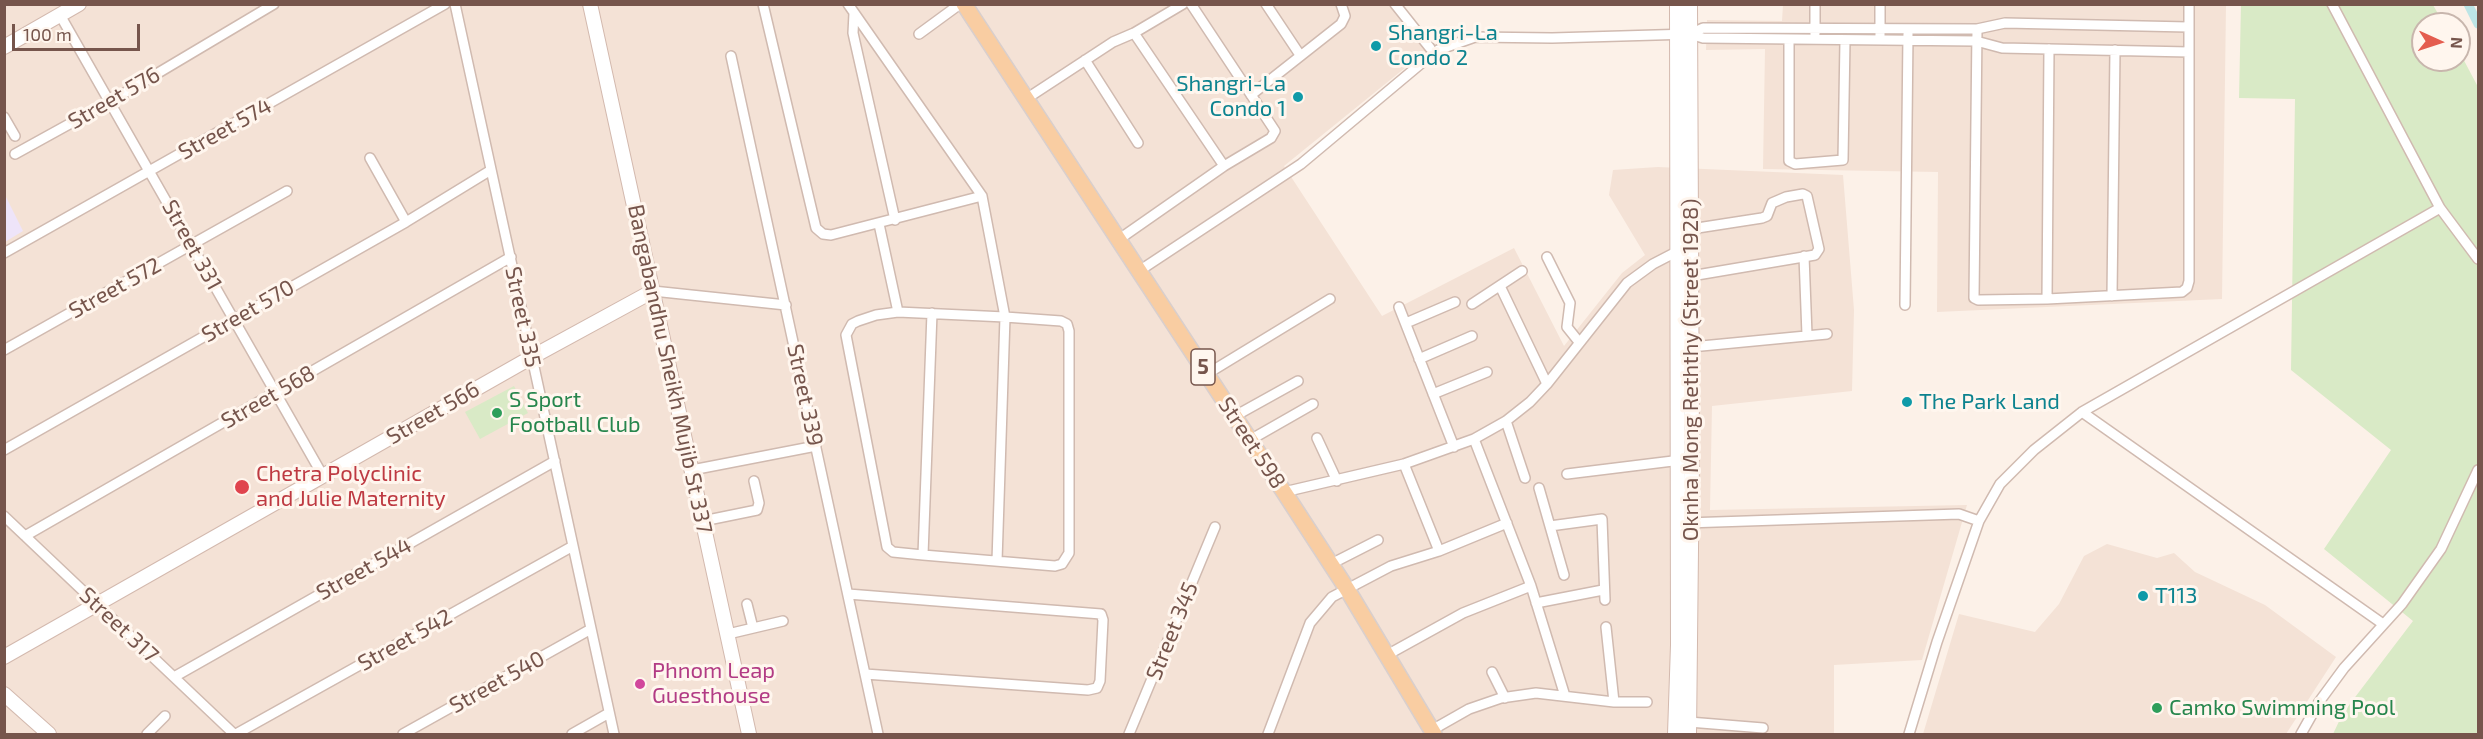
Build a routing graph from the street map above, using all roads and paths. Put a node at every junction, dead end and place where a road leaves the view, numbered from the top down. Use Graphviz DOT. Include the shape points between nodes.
graph roads {
  1 [pos="79,4"];
  2 [pos="274,4"];
  3 [pos="445,4"];
  4 [pos="455,4"];
  5 [pos="590,4"];
  6 [pos="763,4"];
  7 [pos="848,4"];
  8 [pos="962,4"];
  9 [pos="1183,4"];
  10 [pos="1191,4"];
  11 [pos="1266,4"];
  12 [pos="1341,4"];
  13 [pos="1395,4"];
  14 [pos="1677,4"];
  15 [pos="1690,4"];
  16 [pos="1815,4"];
  17 [pos="1880,4"];
  18 [pos="2189,4"];
  19 [pos="2332,4"];
  20 [pos="854,13"];
  21 [pos="60,15"];
  22 [pos="2188,27"];
  23 [pos="1815,28"];
  24 [pos="1880,29"];
  25 [pos="1908,29"];
  26 [pos="1977,29"];
  27 [pos="1134,33"];
  28 [pos="919,34"];
  29 [pos="1684,34"];
  30 [pos="1789,39"];
  31 [pos="1815,40"];
  32 [pos="1845,40"];
  33 [pos="1880,40"];
  34 [pos="1908,40"];
  35 [pos="1976,41"];
  36 [pos="4,47"];
  37 [pos="2049,49"];
  38 [pos="2115,50"];
  39 [pos="1432,51"];
  40 [pos="2189,52"];
  41 [pos="1300,55"];
  42 [pos="731,56"];
  43 [pos="1085,60"];
  44 [pos="1251,95"];
  45 [pos="1026,99"];
  46 [pos="111,101"];
  47 [pos="4,117"];
  48 [pos="15,136"];
  49 [pos="1138,143"];
  50 [pos="15,154"];
  51 [pos="370,158"];
  52 [pos="1224,166"];
  53 [pos="491,170"];
  54 [pos="150,171"];
  55 [pos="287,191"];
  56 [pos="982,196"];
  57 [pos="2440,208"];
  58 [pos="895,220"];
  59 [pos="406,222"];
  60 [pos="879,224"];
  61 [pos="1691,229"];
  62 [pos="1118,240"];
  63 [pos="192,245"];
  64 [pos="1684,250"];
  65 [pos="4,253"];
  66 [pos="1547,256"];
  67 [pos="1804,256"];
  68 [pos="511,257"];
  69 [pos="2478,259"];
  70 [pos="1139,271"];
  71 [pos="1522,271"];
  72 [pos="1691,276"];
  73 [pos="1500,286"];
  74 [pos="653,291"];
  75 [pos="2112,296"];
  76 [pos="1330,299"];
  77 [pos="2047,299"];
  78 [pos="1455,302"];
  79 [pos="1472,304"];
  80 [pos="786,305"];
  81 [pos="1905,305"];
  82 [pos="1399,307"];
  83 [pos="898,312"];
  84 [pos="932,313"];
  85 [pos="1005,316"];
  86 [pos="234,319"];
  87 [pos="1406,323"];
  88 [pos="1827,334"];
  89 [pos="1807,335"];
  90 [pos="1472,336"];
  91 [pos="1579,342"];
  92 [pos="1691,347"];
  93 [pos="4,350"];
  94 [pos="532,357"];
  95 [pos="1419,358"];
  96 [pos="1487,372"];
  97 [pos="1207,374"];
  98 [pos="1298,381"];
  99 [pos="1547,384"];
  100 [pos="275,393"];
  101 [pos="1433,394"];
  102 [pos="1313,404"];
  103 [pos="2082,412"];
  104 [pos="1234,416"];
  105 [pos="1506,421"];
  106 [pos="1317,438"];
  107 [pos="1474,439"];
  108 [pos="1250,440"];
  109 [pos="816,446"];
  110 [pos="1454,447"];
  111 [pos="4,450"];
  112 [pos="1692,457"];
  113 [pos="1678,460"];
  114 [pos="555,461"];
  115 [pos="1404,464"];
  116 [pos="692,470"];
  117 [pos="2478,470"];
  118 [pos="1567,474"];
  119 [pos="323,476"];
  120 [pos="1525,478"];
  121 [pos="754,481"];
  122 [pos="1337,481"];
  123 [pos="1539,488"];
  124 [pos="1284,492"];
  125 [pos="4,516"];
  126 [pos="703,521"];
  127 [pos="1979,521"];
  128 [pos="1507,523"];
  129 [pos="1684,523"];
  130 [pos="1215,526"];
  131 [pos="1550,526"];
  132 [pos="25,536"];
  133 [pos="1378,540"];
  134 [pos="573,546"];
  135 [pos="1439,551"];
  136 [pos="923,555"];
  137 [pos="997,561"];
  138 [pos="1331,564"];
  139 [pos="1564,575"];
  140 [pos="1531,586"];
  141 [pos="1347,589"];
  142 [pos="1603,590"];
  143 [pos="848,594"];
  144 [pos="1605,600"];
  145 [pos="1536,603"];
  146 [pos="96,604"];
  147 [pos="747,604"];
  148 [pos="783,621"];
  149 [pos="2383,624"];
  150 [pos="1606,627"];
  151 [pos="753,628"];
  152 [pos="591,629"];
  153 [pos="728,634"];
  154 [pos="1387,655"];
  155 [pos="4,657"];
  156 [pos="1492,672"];
  157 [pos="865,674"];
  158 [pos="174,677"];
  159 [pos="1683,686"];
  160 [pos="4,694"];
  161 [pos="1565,696"];
  162 [pos="1504,698"];
  163 [pos="1614,702"];
  164 [pos="1647,702"];
  165 [pos="609,713"];
  166 [pos="165,716"];
  167 [pos="1689,728"];
  168 [pos="1763,728"];
  169 [pos="1433,732"];
  170 [pos="49,735"];
  171 [pos="147,735"];
  172 [pos="235,735"];
  173 [pos="403,735"];
  174 [pos="572,735"];
  175 [pos="614,735"];
  176 [pos="749,735"];
  177 [pos="878,735"];
  178 [pos="1129,735"];
  179 [pos="1268,735"];
  180 [pos="1675,735"];
  181 [pos="1909,735"];
  182 [pos="2301,735"];
  1 -- 21 [label="street"];
  2 -- 46 [label="street, Street 576"];
  3 -- 54 [label="street, Street 574"];
  4 -- 53 [label="street, Street 335"];
  5 -- 74 [label="street, Bangabandhu Sheikh Mujib St 337"];
  6 -- 60 [label="street" via="816,228 831,235"];
  7 -- 20 [label="street"];
  8 -- 28 [label="street"];
  8 -- 45 [label="main road, Street 598 / 5"];
  9 -- 27 [label="street"];
  10 -- 44 [label="street"];
  11 -- 41 [label="street"];
  12 -- 41 [label="street" via="1345,16 1341,24"];
  13 -- 39 [label="street"];
  14 -- 29 [label="street, Oknha Mong Reththy (Street 1928)"];
  15 -- 29 [label="street, Oknha Mong Reththy (Street 1928)"];
  16 -- 23 [label="street"];
  17 -- 24 [label="street"];
  18 -- 22 [label="street"];
  19 -- 57 [label="street"];
  20 -- 56 [label="street"];
  20 -- 58 [label="street" via="853,33"];
  21 -- 36 [label="street"];
  21 -- 46 [label="street, Street 331"];
  22 -- 26 [label="street" via="2005,23"];
  22 -- 40 [label="street"];
  23 -- 24 [label="street"];
  23 -- 29 [label="street" via="1703,28"];
  23 -- 31 [label="street"];
  24 -- 25 [label="street"];
  24 -- 33 [label="street"];
  25 -- 26 [label="street"];
  25 -- 34 [label="street"];
  26 -- 35 [label="street"];
  27 -- 43 [label="street"];
  27 -- 52 [label="street"];
  29 -- 30 [label="street" via="1702,38"];
  29 -- 39 [label="street" via="1475,37"];
  29 -- 61 [label="street, Oknha Mong Reththy (Street 1928)"];
  29 -- 64 [label="street, Oknha Mong Reththy (Street 1928)"];
  30 -- 31 [label="street"];
  30 -- 32 [label="street" via="1789,161 1795,164 1843,160"];
  31 -- 32 [label="street"];
  32 -- 33 [label="street"];
  33 -- 34 [label="street"];
  34 -- 35 [label="street"];
  34 -- 81 [label="street"];
  35 -- 37 [label="street" via="2002,48"];
  35 -- 77 [label="street" via="1974,298"];
  37 -- 38 [label="street"];
  37 -- 77 [label="street"];
  38 -- 40 [label="street"];
  38 -- 75 [label="street"];
  39 -- 70 [label="street" via="1301,164"];
  40 -- 75 [label="street" via="2189,285 2182,292"];
  41 -- 44 [label="street"];
  42 -- 80 [label="street, Street 339"];
  43 -- 45 [label="street"];
  43 -- 49 [label="street"];
  44 -- 52 [label="street" via="1275,131 1271,138"];
  45 -- 62 [label="main road, Street 598 / 5"];
  46 -- 50 [label="street, Street 576"];
  46 -- 54 [label="street, Street 331"];
  47 -- 48 [label="street"];
  51 -- 59 [label="street"];
  52 -- 62 [label="street"];
  53 -- 59 [label="street, Street 570"];
  53 -- 68 [label="street, Street 335"];
  54 -- 63 [label="street, Street 331"];
  54 -- 65 [label="street, Street 574"];
  55 -- 63 [label="street, Street 572"];
  56 -- 58 [label="street"];
  56 -- 85 [label="street"];
  57 -- 69 [label="street"];
  57 -- 103 [label="street"];
  58 -- 60 [label="street"];
  59 -- 86 [label="street, Street 570"];
  60 -- 83 [label="street"];
  61 -- 64 [label="street, Oknha Mong Reththy (Street 1928)"];
  61 -- 67 [label="street" via="1762,218 1767,216 1772,203 1803,194 1808,196 1818,249 1815,255"];
  62 -- 70 [label="main road, Street 598 / 5"];
  63 -- 86 [label="street, Street 331"];
  63 -- 93 [label="street, Street 572"];
  64 -- 72 [label="street, Oknha Mong Reththy (Street 1928)"];
  64 -- 91 [label="street" via="1627,283"];
  64 -- 113 [label="street, Oknha Mong Reththy (Street 1928)"];
  66 -- 91 [label="street" via="1570,303 1567,327"];
  67 -- 72 [label="street"];
  67 -- 89 [label="street"];
  68 -- 94 [label="street, Street 335"];
  68 -- 100 [label="street, Street 568"];
  70 -- 97 [label="main road, Street 598 / 5"];
  71 -- 73 [label="street"];
  72 -- 92 [label="street, Oknha Mong Reththy (Street 1928)"];
  73 -- 79 [label="street"];
  73 -- 99 [label="street"];
  74 -- 80 [label="street"];
  74 -- 94 [label="street, Street 566"];
  74 -- 116 [label="street, Bangabandhu Sheikh Mujib St 337"];
  75 -- 77 [label="street"];
  76 -- 97 [label="street"];
  78 -- 87 [label="street"];
  80 -- 109 [label="street, Street 339"];
  82 -- 87 [label="street"];
  83 -- 84 [label="street"];
  83 -- 136 [label="street" via="852,324 846,335 887,547 897,553"];
  84 -- 85 [label="street"];
  84 -- 136 [label="street"];
  85 -- 137 [label="street"];
  85 -- 137 [label="street" via="1061,321 1070,331 1069,553 1066,560 1055,566"];
  86 -- 100 [label="street, Street 331"];
  86 -- 111 [label="street, Street 570"];
  87 -- 95 [label="street"];
  88 -- 89 [label="street"];
  89 -- 92 [label="street"];
  90 -- 95 [label="street"];
  91 -- 99 [label="street"];
  92 -- 112 [label="street, Oknha Mong Reththy (Street 1928)"];
  94 -- 114 [label="street, Street 335"];
  94 -- 119 [label="street, Street 566"];
  95 -- 101 [label="street"];
  96 -- 101 [label="street"];
  97 -- 104 [label="main road, Street 598 / 5"];
  98 -- 104 [label="street"];
  99 -- 105 [label="street"];
  100 -- 119 [label="street, Street 331"];
  100 -- 132 [label="street, Street 568"];
  101 -- 110 [label="street"];
  102 -- 108 [label="street"];
  103 -- 127 [label="street" via="2034,450 2001,484"];
  103 -- 149 [label="street"];
  104 -- 108 [label="main road, Street 598 / 5"];
  105 -- 107 [label="street"];
  105 -- 120 [label="street"];
  106 -- 122 [label="street"];
  107 -- 110 [label="street"];
  107 -- 128 [label="street"];
  108 -- 124 [label="main road, Street 598 / 5"];
  109 -- 116 [label="street"];
  109 -- 143 [label="street, Street 339"];
  110 -- 115 [label="street"];
  112 -- 113 [label="street"];
  112 -- 129 [label="street, Oknha Mong Reththy (Street 1928)"];
  113 -- 118 [label="street"];
  113 -- 129 [label="street, Oknha Mong Reththy (Street 1928)"];
  114 -- 134 [label="street, Street 335"];
  114 -- 158 [label="street, Street 544"];
  115 -- 122 [label="street"];
  115 -- 135 [label="street"];
  116 -- 126 [label="street, Bangabandhu Sheikh Mujib St 337"];
  117 -- 149 [label="street" via="2441,549"];
  119 -- 146 [label="street, Street 566"];
  121 -- 126 [label="street" via="757,510"];
  122 -- 124 [label="street"];
  123 -- 131 [label="street"];
  124 -- 138 [label="main road, Street 598 / 5"];
  125 -- 132 [label="street, Street 317"];
  126 -- 153 [label="street, Bangabandhu Sheikh Mujib St 337"];
  127 -- 129 [label="street" via="1959,514"];
  127 -- 181 [label="street"];
  128 -- 135 [label="street"];
  128 -- 140 [label="street"];
  129 -- 159 [label="street, Oknha Mong Reththy (Street 1928)"];
  130 -- 178 [label="street, Street 345"];
  131 -- 139 [label="street"];
  131 -- 142 [label="street" via="1602,519"];
  132 -- 146 [label="street, Street 317"];
  133 -- 138 [label="street"];
  134 -- 152 [label="street, Street 335"];
  134 -- 172 [label="street, Street 542"];
  135 -- 141 [label="street" via="1391,566"];
  136 -- 137 [label="street"];
  138 -- 141 [label="main road, Street 598 / 5"];
  140 -- 145 [label="street"];
  140 -- 154 [label="street" via="1462,613"];
  141 -- 154 [label="main road, Street 598 / 5"];
  141 -- 179 [label="street" via="1332,597 1310,623"];
  142 -- 144 [label="street"];
  142 -- 145 [label="street"];
  143 -- 157 [label="street, Street 339"];
  143 -- 157 [label="street" via="1101,614 1103,620 1097,688"];
  145 -- 161 [label="street"];
  146 -- 155 [label="street, Street 566"];
  146 -- 158 [label="street, Street 317"];
  147 -- 151 [label="street"];
  148 -- 151 [label="street"];
  149 -- 182 [label="street" via="2319,702"];
  150 -- 163 [label="street"];
  151 -- 153 [label="street"];
  152 -- 165 [label="street, Street 335"];
  152 -- 173 [label="street, Street 540"];
  153 -- 176 [label="street, Bangabandhu Sheikh Mujib St 337"];
  154 -- 169 [label="main road, Street 598 / 5"];
  156 -- 162 [label="street"];
  157 -- 177 [label="street, Street 339"];
  158 -- 172 [label="street, Street 317"];
  159 -- 167 [label="street, Oknha Mong Reththy (Street 1928)"];
  159 -- 180 [label="street, Oknha Mong Reththy (Street 1928)"];
  160 -- 170 [label="street"];
  161 -- 162 [label="street" via="1536,693"];
  161 -- 163 [label="street"];
  162 -- 169 [label="street" via="1469,709"];
  163 -- 164 [label="street"];
  165 -- 174 [label="street"];
  165 -- 175 [label="street, Street 335"];
  166 -- 171 [label="street"];
  167 -- 168 [label="street"];
}
